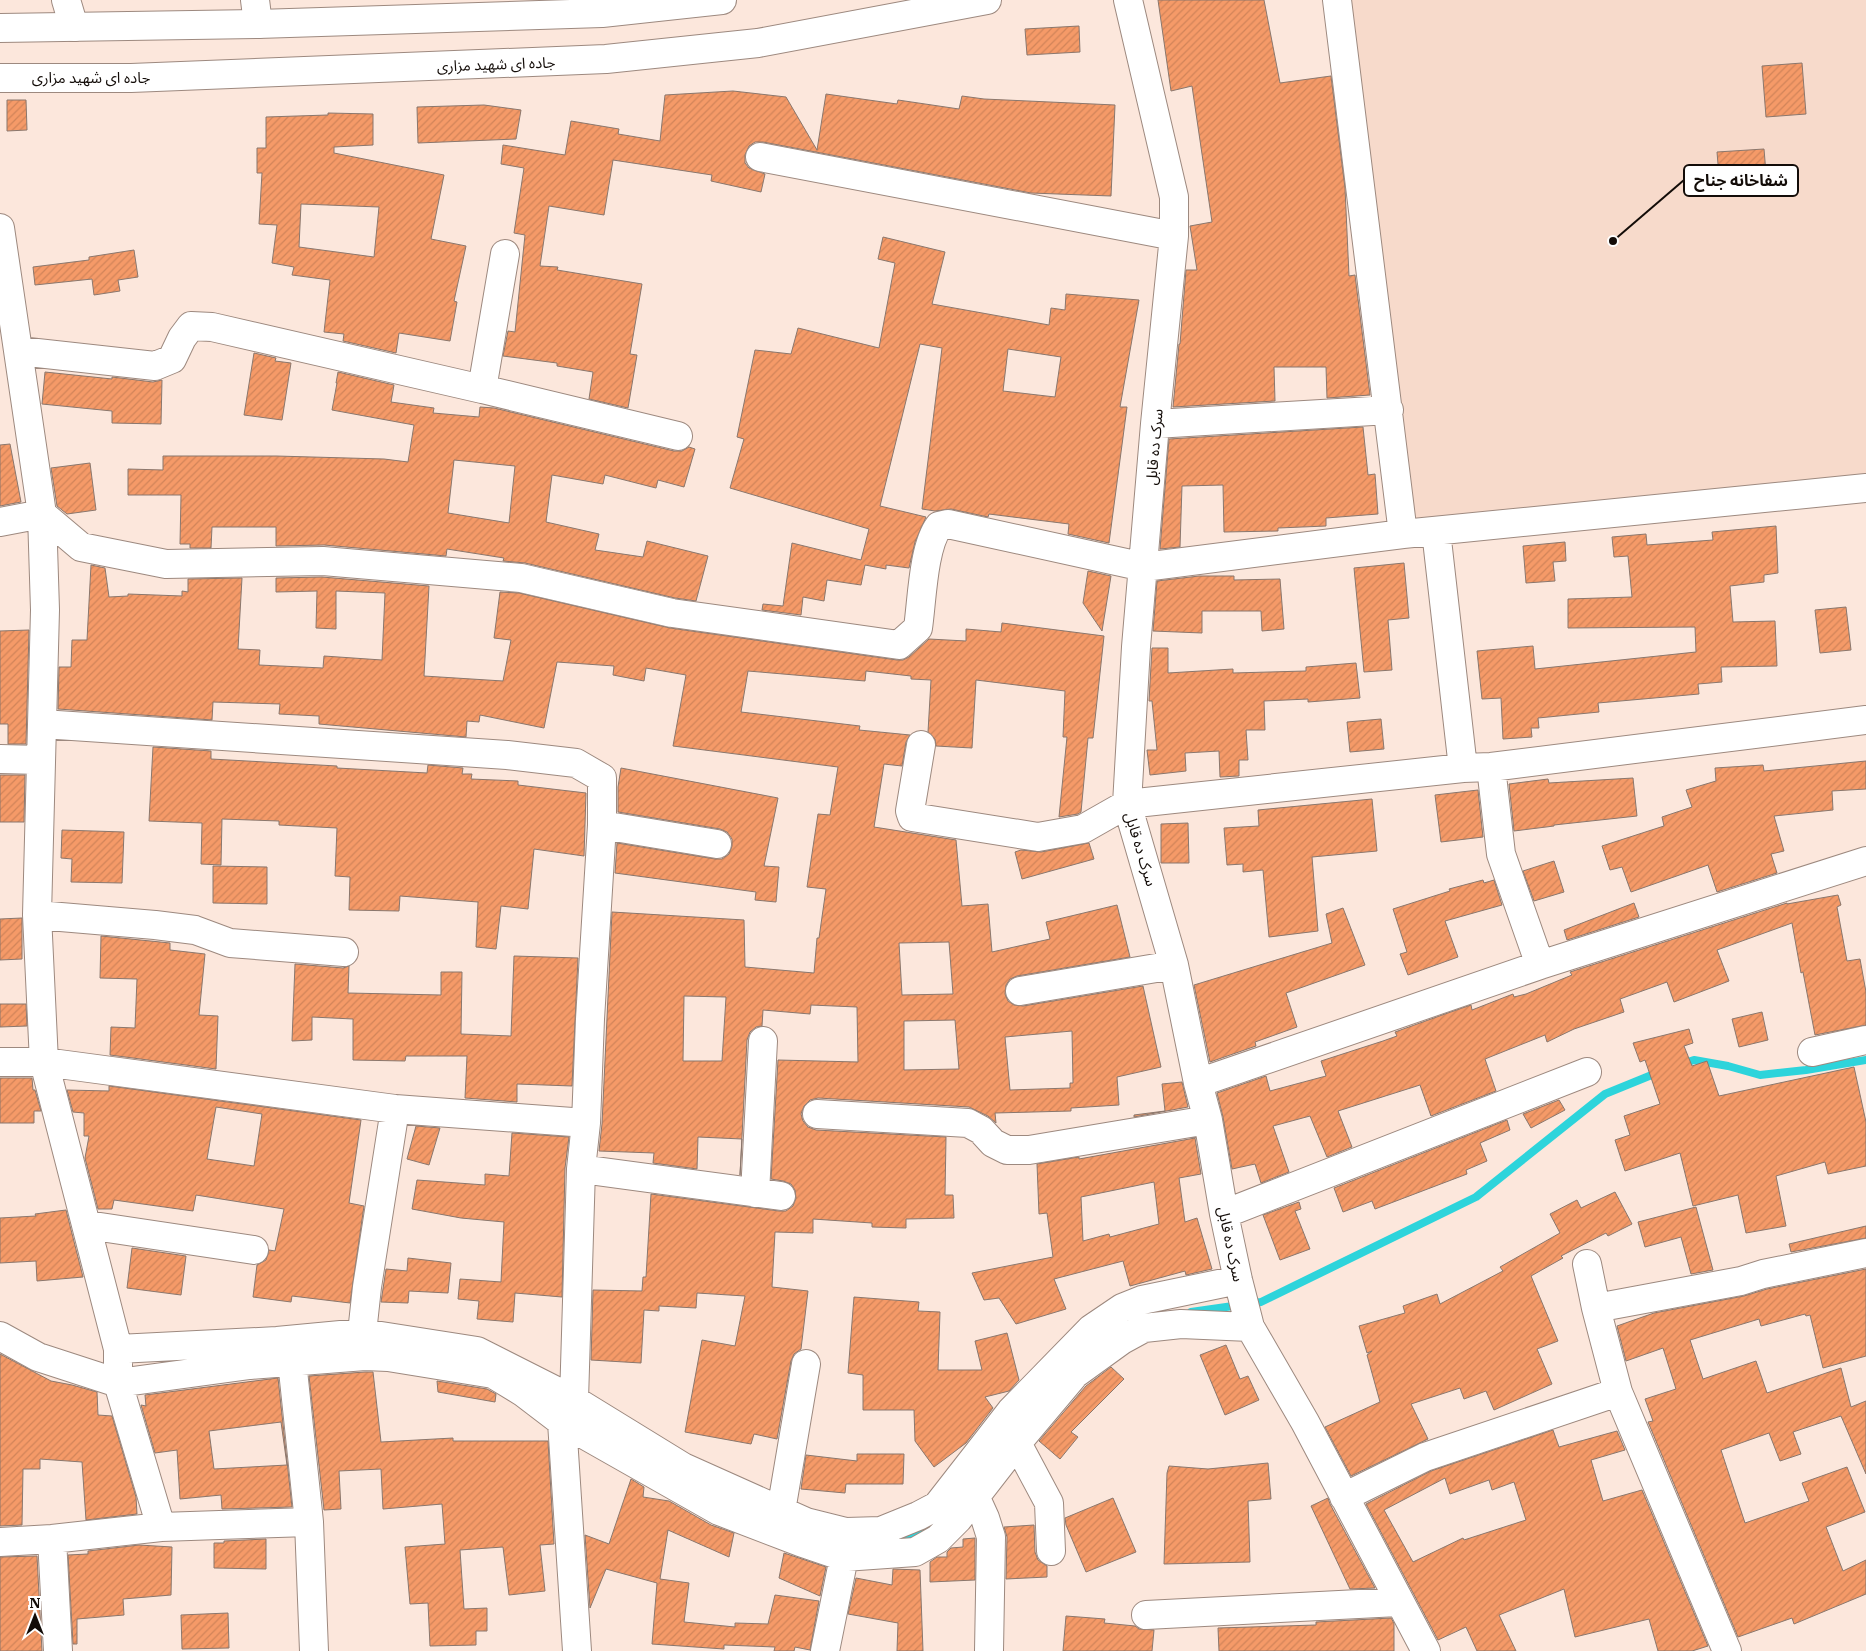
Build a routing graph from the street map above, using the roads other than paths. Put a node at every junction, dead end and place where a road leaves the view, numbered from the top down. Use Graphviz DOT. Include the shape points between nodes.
graph roads {
  1 [pos="66,0"];
  2 [pos="722,0"];
  3 [pos="988,0"];
  4 [pos="1128,0"];
  5 [pos="1337,0"];
  6 [pos="640,5"];
  7 [pos="598,7"];
  8 [pos="256,12"];
  9 [pos="74,27"];
  10 [pos="0,28"];
  11 [pos="0,78"];
  12 [pos="760,157"];
  13 [pos="0,228"];
  14 [pos="1174,236"];
  15 [pos="505,254"];
  16 [pos="6,309"];
  17 [pos="19,351"];
  18 [pos="482,389"];
  19 [pos="1389,410"];
  20 [pos="1155,424"];
  21 [pos="678,436"];
  22 [pos="1866,488"];
  23 [pos="42,514"];
  24 [pos="0,522"];
  25 [pos="1436,531"];
  26 [pos="1403,534"];
  27 [pos="1144,567"];
  28 [pos="1866,720"];
  29 [pos="42,724"];
  30 [pos="921,744"];
  31 [pos="0,759"];
  32 [pos="41,760"];
  33 [pos="1491,767"];
  34 [pos="1463,768"];
  35 [pos="1127,804"];
  36 [pos="602,825"];
  37 [pos="717,844"];
  38 [pos="1866,861"];
  39 [pos="37,914"];
  40 [pos="344,952"];
  41 [pos="1174,965"];
  42 [pos="1540,965"];
  43 [pos="1020,991"];
  44 [pos="1866,1040"];
  45 [pos="763,1041"];
  46 [pos="1812,1052"];
  47 [pos="0,1062"];
  48 [pos="44,1062"];
  49 [pos="1587,1072"];
  50 [pos="1198,1083"];
  51 [pos="396,1109"];
  52 [pos="817,1114"];
  53 [pos="1208,1120"];
  54 [pos="586,1123"];
  55 [pos="581,1169"];
  56 [pos="1224,1214"];
  57 [pos="87,1225"];
  58 [pos="254,1250"];
  59 [pos="1866,1253"];
  60 [pos="1587,1264"];
  61 [pos="1238,1280"];
  62 [pos="1596,1308"];
  63 [pos="1250,1327"];
  64 [pos="362,1333"];
  65 [pos="0,1336"];
  66 [pos="118,1349"];
  67 [pos="292,1361"];
  68 [pos="806,1364"];
  69 [pos="118,1383"];
  70 [pos="1618,1392"];
  71 [pos="568,1411"];
  72 [pos="1017,1443"];
  73 [pos="975,1496"];
  74 [pos="1344,1497"];
  75 [pos="781,1511"];
  76 [pos="309,1522"];
  77 [pos="161,1527"];
  78 [pos="52,1540"];
  79 [pos="0,1542"];
  80 [pos="1051,1551"];
  81 [pos="844,1558"];
  82 [pos="1398,1602"];
  83 [pos="1146,1615"];
  84 [pos="58,1651"];
  85 [pos="314,1651"];
  86 [pos="577,1651"];
  87 [pos="825,1651"];
  88 [pos="989,1651"];
  89 [pos="1426,1651"];
  90 [pos="1727,1651"];
  1 -- 9 [label="street"];
  2 -- 6 [label="street"];
  3 -- 11 [label="street, جاده ای شهید مزاری" via="758,43 606,60 131,78"];
  4 -- 14 [label="street, سرک ده قابل" via="1174,197"];
  5 -- 19 [label="street"];
  6 -- 7 [label="street"];
  7 -- 8 [label="street"];
  8 -- 9 [label="street"];
  9 -- 10 [label="street"];
  12 -- 14 [label="street"];
  13 -- 16 [label="street"];
  14 -- 20 [label="street, سرک ده قابل"];
  15 -- 18 [label="street"];
  16 -- 17 [label="street"];
  17 -- 18 [label="street" via="155,366 172,358 191,326 212,327"];
  17 -- 23 [label="street"];
  18 -- 21 [label="street"];
  19 -- 20 [label="street"];
  19 -- 26 [label="street"];
  20 -- 27 [label="street, سرک ده قابل"];
  22 -- 25 [label="street"];
  23 -- 24 [label="street"];
  23 -- 27 [label="street" via="81,547 166,564 323,561 521,578 672,613 899,645 918,628 928,554 940,526 948,524"];
  23 -- 29 [label="street" via="45,610"];
  25 -- 26 [label="street"];
  25 -- 34 [label="street"];
  26 -- 27 [label="street"];
  27 -- 35 [label="street, سرک ده قابل"];
  28 -- 33 [label="street"];
  29 -- 32 [label="street"];
  29 -- 36 [label="street" via="507,755 576,763 602,778"];
  30 -- 35 [label="street" via="910,811 912,817 1038,837 1083,828"];
  31 -- 32 [label="street"];
  32 -- 39 [label="street"];
  33 -- 34 [label="street"];
  33 -- 42 [label="street" via="1501,854"];
  34 -- 35 [label="street"];
  35 -- 41 [label="street, سرک ده قابل"];
  36 -- 37 [label="street"];
  36 -- 54 [label="street"];
  38 -- 42 [label="street"];
  39 -- 40 [label="street" via="195,930 230,943"];
  39 -- 48 [label="street"];
  41 -- 43 [label="street"];
  41 -- 50 [label="street, سرک ده قابل"];
  42 -- 50 [label="street"];
  44 -- 46 [label="street"];
  45 -- 55 [label="street" via="768,1194"];
  47 -- 48 [label="street"];
  48 -- 51 [label="street"];
  48 -- 57 [label="street"];
  49 -- 56 [label="street"];
  50 -- 53 [label="street, سرک ده قابل"];
  51 -- 54 [label="street"];
  51 -- 64 [label="street"];
  52 -- 53 [label="street" via="968,1123 1006,1150 1029,1150"];
  53 -- 56 [label="street, سرک ده قابل"];
  54 -- 55 [label="street"];
  55 -- 71 [label="street"];
  56 -- 61 [label="street, سرک ده قابل"];
  57 -- 58 [label="street"];
  57 -- 66 [label="street"];
  59 -- 62 [label="street"];
  60 -- 62 [label="street"];
  61 -- 63 [label="street, سرک ده قابل"];
  61 -- 75 [label="street" via="1142,1300 1122,1308 1091,1329 1011,1411 937,1506 918,1516 881,1531 846,1532 806,1522"];
  62 -- 70 [label="street"];
  63 -- 72 [label="street" via="1181,1324 1144,1328 1075,1374"];
  63 -- 74 [label="street, سرک ده قابل"];
  64 -- 66 [label="street"];
  64 -- 71 [label="street" via="477,1351"];
  65 -- 69 [label="street" via="38,1356"];
  66 -- 69 [label="street"];
  67 -- 69 [label="street"];
  67 -- 71 [label="street" via="365,1356 493,1374 524,1393"];
  67 -- 76 [label="street"];
  68 -- 75 [label="street"];
  69 -- 77 [label="street"];
  70 -- 74 [label="street" via="1425,1457"];
  70 -- 90 [label="street"];
  71 -- 75 [label="street"];
  71 -- 81 [label="street" via="680,1490 719,1511"];
  71 -- 86 [label="street"];
  72 -- 73 [label="street"];
  72 -- 80 [label="street" via="1050,1503"];
  73 -- 81 [label="street" via="938,1539 915,1552"];
  73 -- 88 [label="street" via="991,1537"];
  74 -- 82 [label="street, سرک ده قابل"];
  76 -- 77 [label="street"];
  76 -- 85 [label="street"];
  77 -- 78 [label="street"];
  78 -- 79 [label="street"];
  78 -- 84 [label="street"];
  81 -- 87 [label="street"];
  82 -- 83 [label="street"];
  82 -- 89 [label="street, سرک ده قابل"];
}
